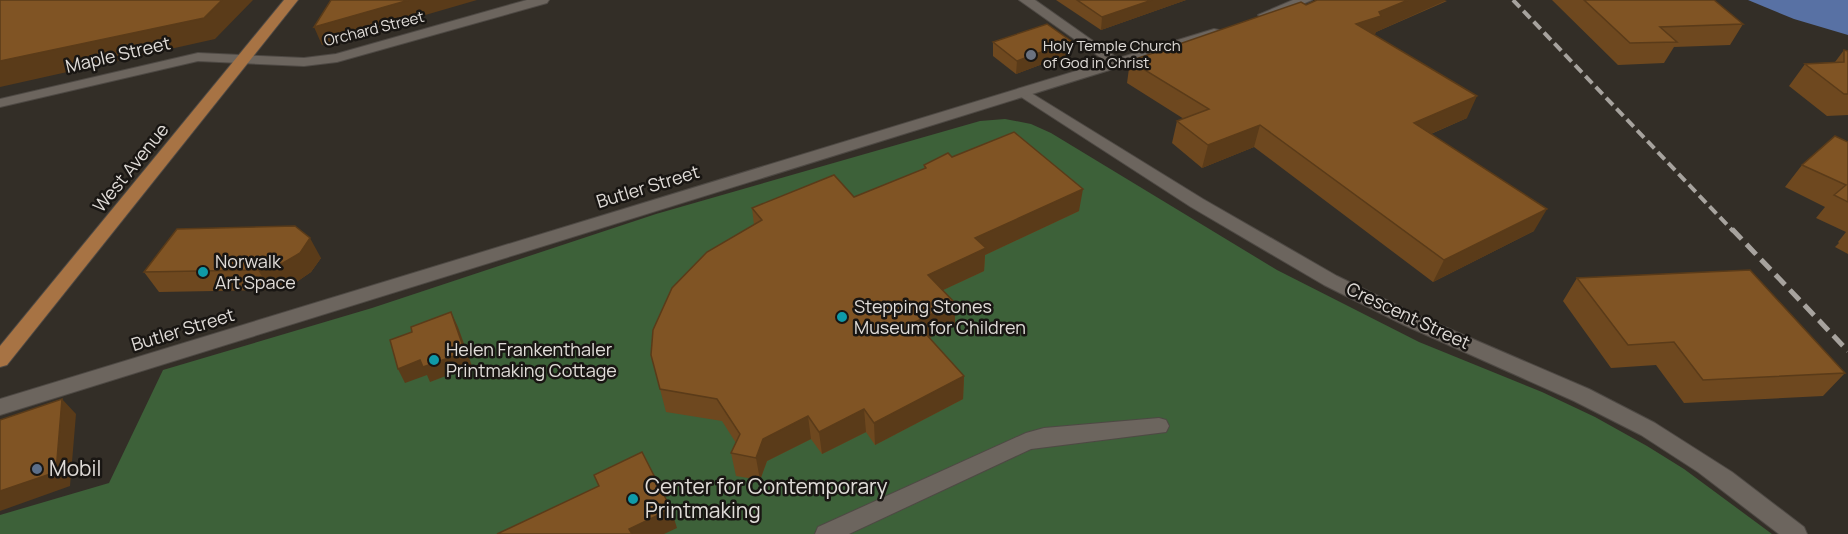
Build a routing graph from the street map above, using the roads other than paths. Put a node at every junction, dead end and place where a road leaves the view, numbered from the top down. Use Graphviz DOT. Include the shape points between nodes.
graph roads {
  1 [pos="291,0"];
  2 [pos="542,0"];
  3 [pos="1026,0"];
  4 [pos="1305,0"];
  5 [pos="246,58"];
  6 [pos="1116,62"];
  7 [pos="1023,92"];
  8 [pos="0,103"];
  9 [pos="0,360"];
  10 [pos="0,407"];
  11 [pos="1159,426"];
  12 [pos="826,534"];
  13 [pos="1796,534"];
  1 -- 5 [label="main road, West Avenue"];
  2 -- 5 [label="street, Orchard Street" via="337,58 304,62"];
  3 -- 6 [label="street"];
  4 -- 6 [label="street, Butler Street" via="1239,25"];
  5 -- 8 [label="street, Maple Street" via="198,57"];
  5 -- 9 [label="main road, West Avenue"];
  6 -- 7 [label="street, Butler Street"];
  7 -- 10 [label="street, Butler Street"];
  7 -- 13 [label="street, Crescent Street" via="1291,261 1647,429"];
  11 -- 12 [label="street" via="1026,442"];
}
